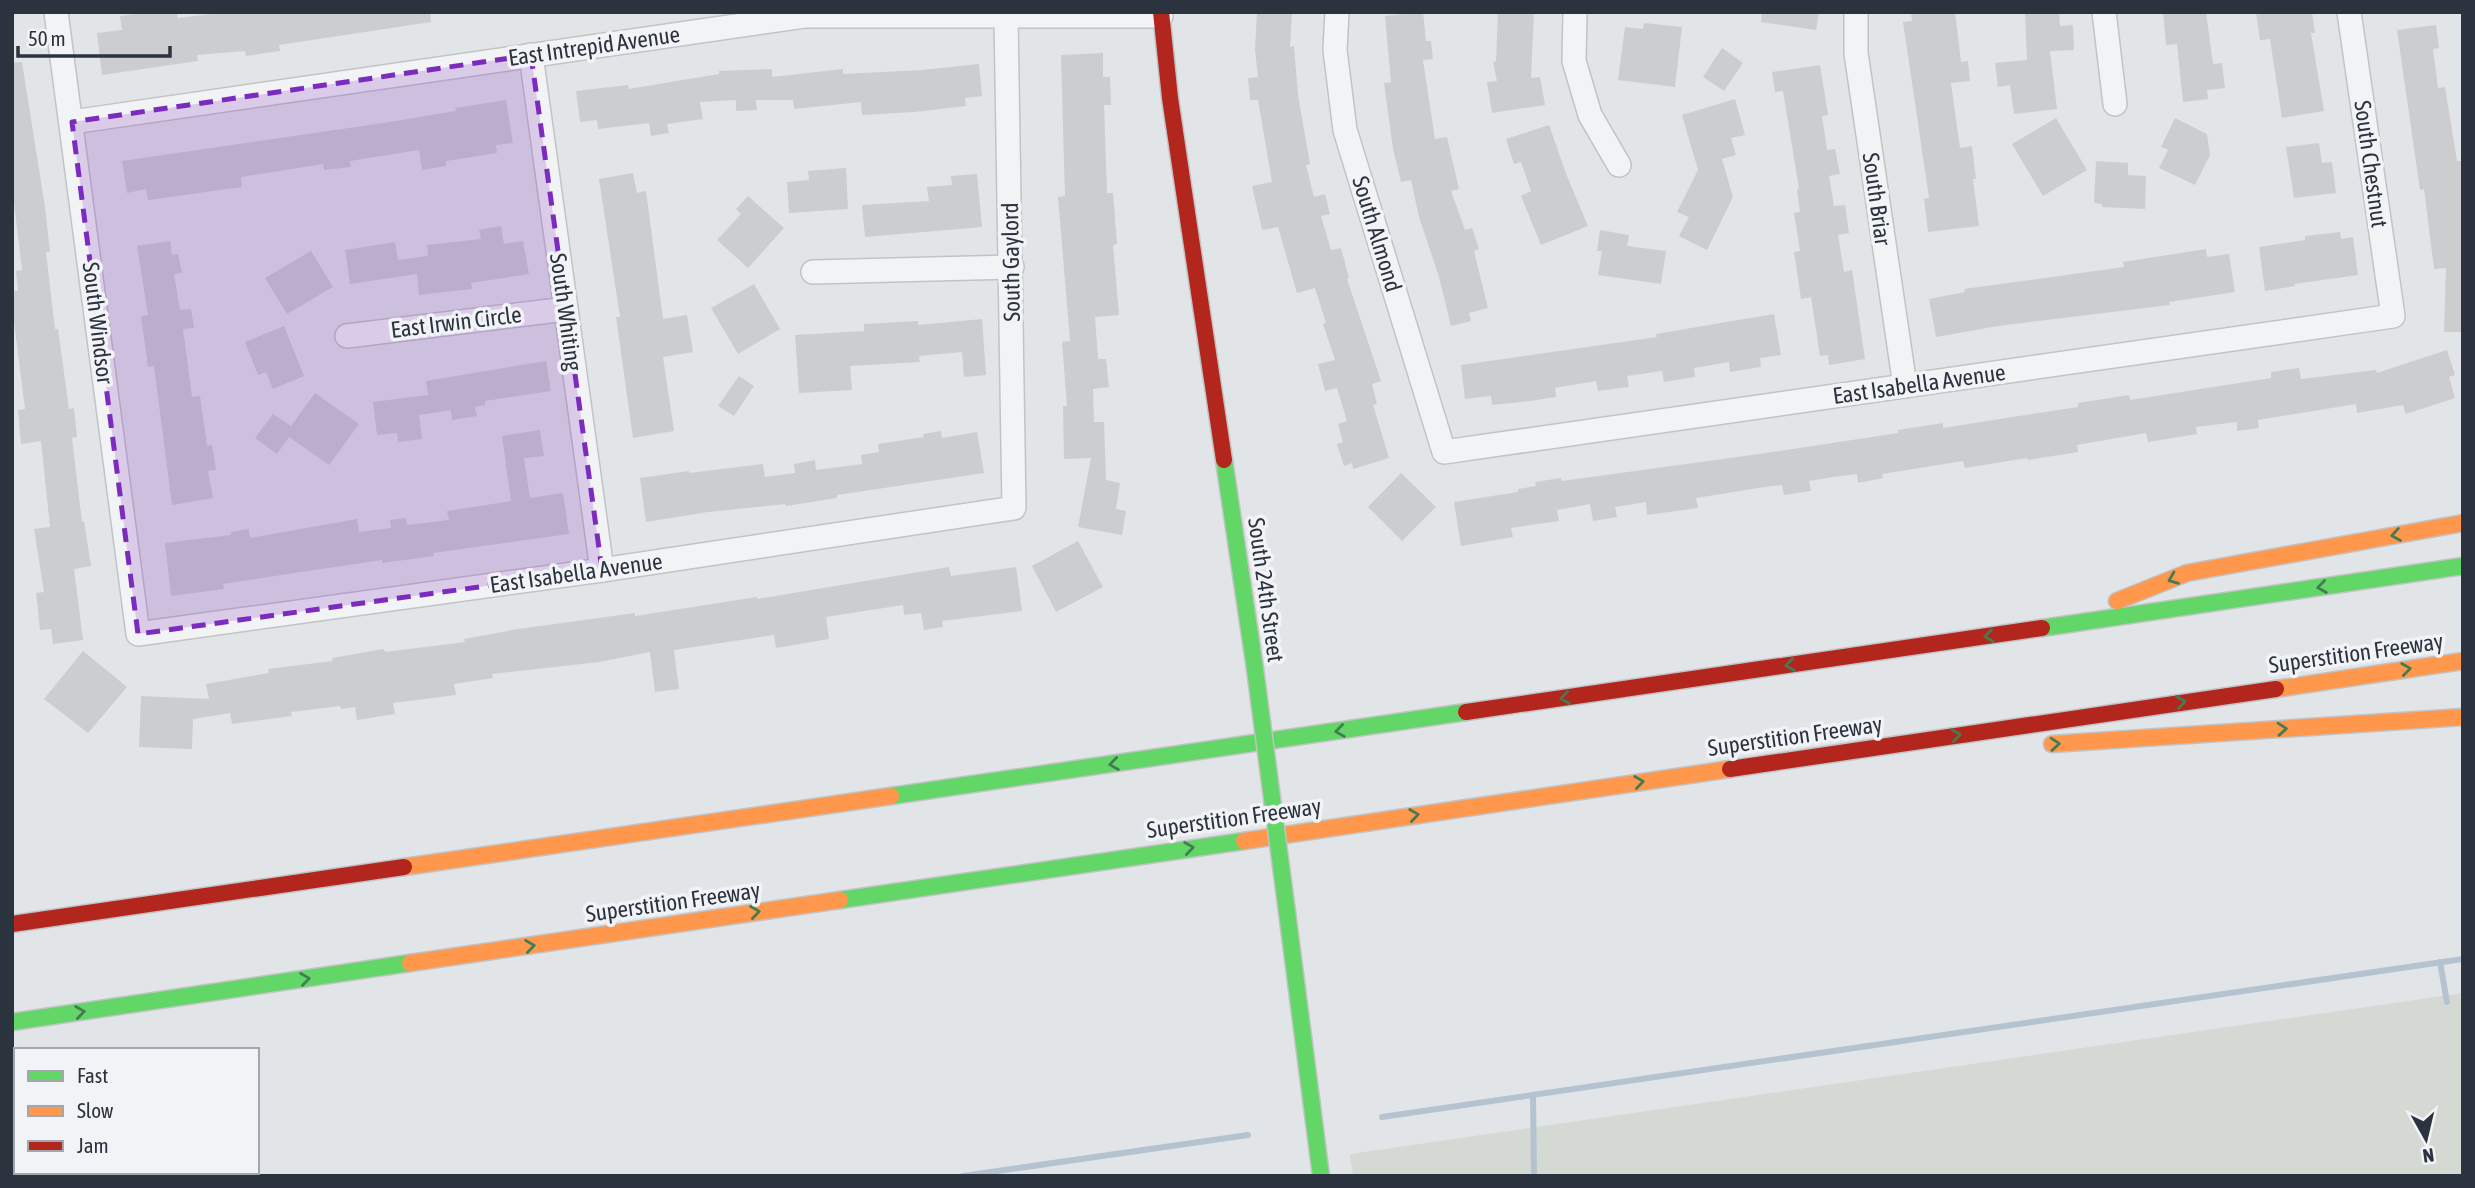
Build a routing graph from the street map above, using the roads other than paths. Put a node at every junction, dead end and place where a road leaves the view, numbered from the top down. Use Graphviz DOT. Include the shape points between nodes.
graph roads {
  1 [pos="56,12"];
  2 [pos="1338,12"];
  3 [pos="1575,12"];
  4 [pos="1856,12"];
  5 [pos="2104,12"];
  6 [pos="2349,12"];
  7 [pos="1161,14"];
  8 [pos="1006,16"];
  9 [pos="531,55"];
  10 [pos="2115,104"];
  11 [pos="72,121"];
  12 [pos="1619,164"];
  13 [pos="1012,267"];
  14 [pos="813,272"];
  15 [pos="566,309"];
  16 [pos="2393,316"];
  17 [pos="347,336"];
  18 [pos="1905,386"];
  19 [pos="1444,452"];
  20 [pos="1014,509"];
  21 [pos="2463,523"];
  22 [pos="2463,566"];
  23 [pos="603,570"];
  24 [pos="2056,625"];
  25 [pos="138,634"];
  26 [pos="2463,661"];
  27 [pos="2463,717"];
  28 [pos="2031,745"];
  29 [pos="1976,749"];
  30 [pos="1767,763"];
  31 [pos="12,924"];
  32 [pos="12,1022"];
  33 [pos="1321,1176"];
  1 -- 11 [label="street, South Windsor"];
  2 -- 19 [label="street, South Almond" via="1335,50 1345,130"];
  3 -- 12 [label="street" via="1574,61 1590,115"];
  4 -- 18 [label="street, South Briar" via="1856,53"];
  5 -- 10 [label="street"];
  6 -- 16 [label="street, South Chestnut"];
  7 -- 8 [label="street, East Intrepid Avenue"];
  7 -- 33 [label="main road, South 24th Street, bridge" via="1255,669"];
  8 -- 9 [label="street, East Intrepid Avenue" via="805,16"];
  8 -- 13 [label="street, South Gaylord"];
  9 -- 11 [label="street, East Intrepid Avenue"];
  9 -- 15 [label="street, South Whiting"];
  11 -- 25 [label="street, South Windsor"];
  13 -- 14 [label="street"];
  13 -- 20 [label="street, South Gaylord"];
  15 -- 17 [label="street, East Irwin Circle"];
  15 -- 23 [label="street, South Whiting"];
  16 -- 18 [label="street, East Isabella Avenue"];
  18 -- 19 [label="street, East Isabella Avenue"];
  20 -- 23 [label="street, East Isabella Avenue"];
  21 -- 24 [label="main road, one-way" via="2187,573"];
  22 -- 24 [label="main road, one-way"];
  23 -- 25 [label="street, East Isabella Avenue"];
  24 -- 31 [label="main road, one-way"];
  30 -- 26 [label="main road, Superstition Freeway, one-way"];
  28 -- 27 [label="main road, one-way"];
  29 -- 30 [label="main road"];
  32 -- 30 [label="main road, Superstition Freeway, one-way"];
}
